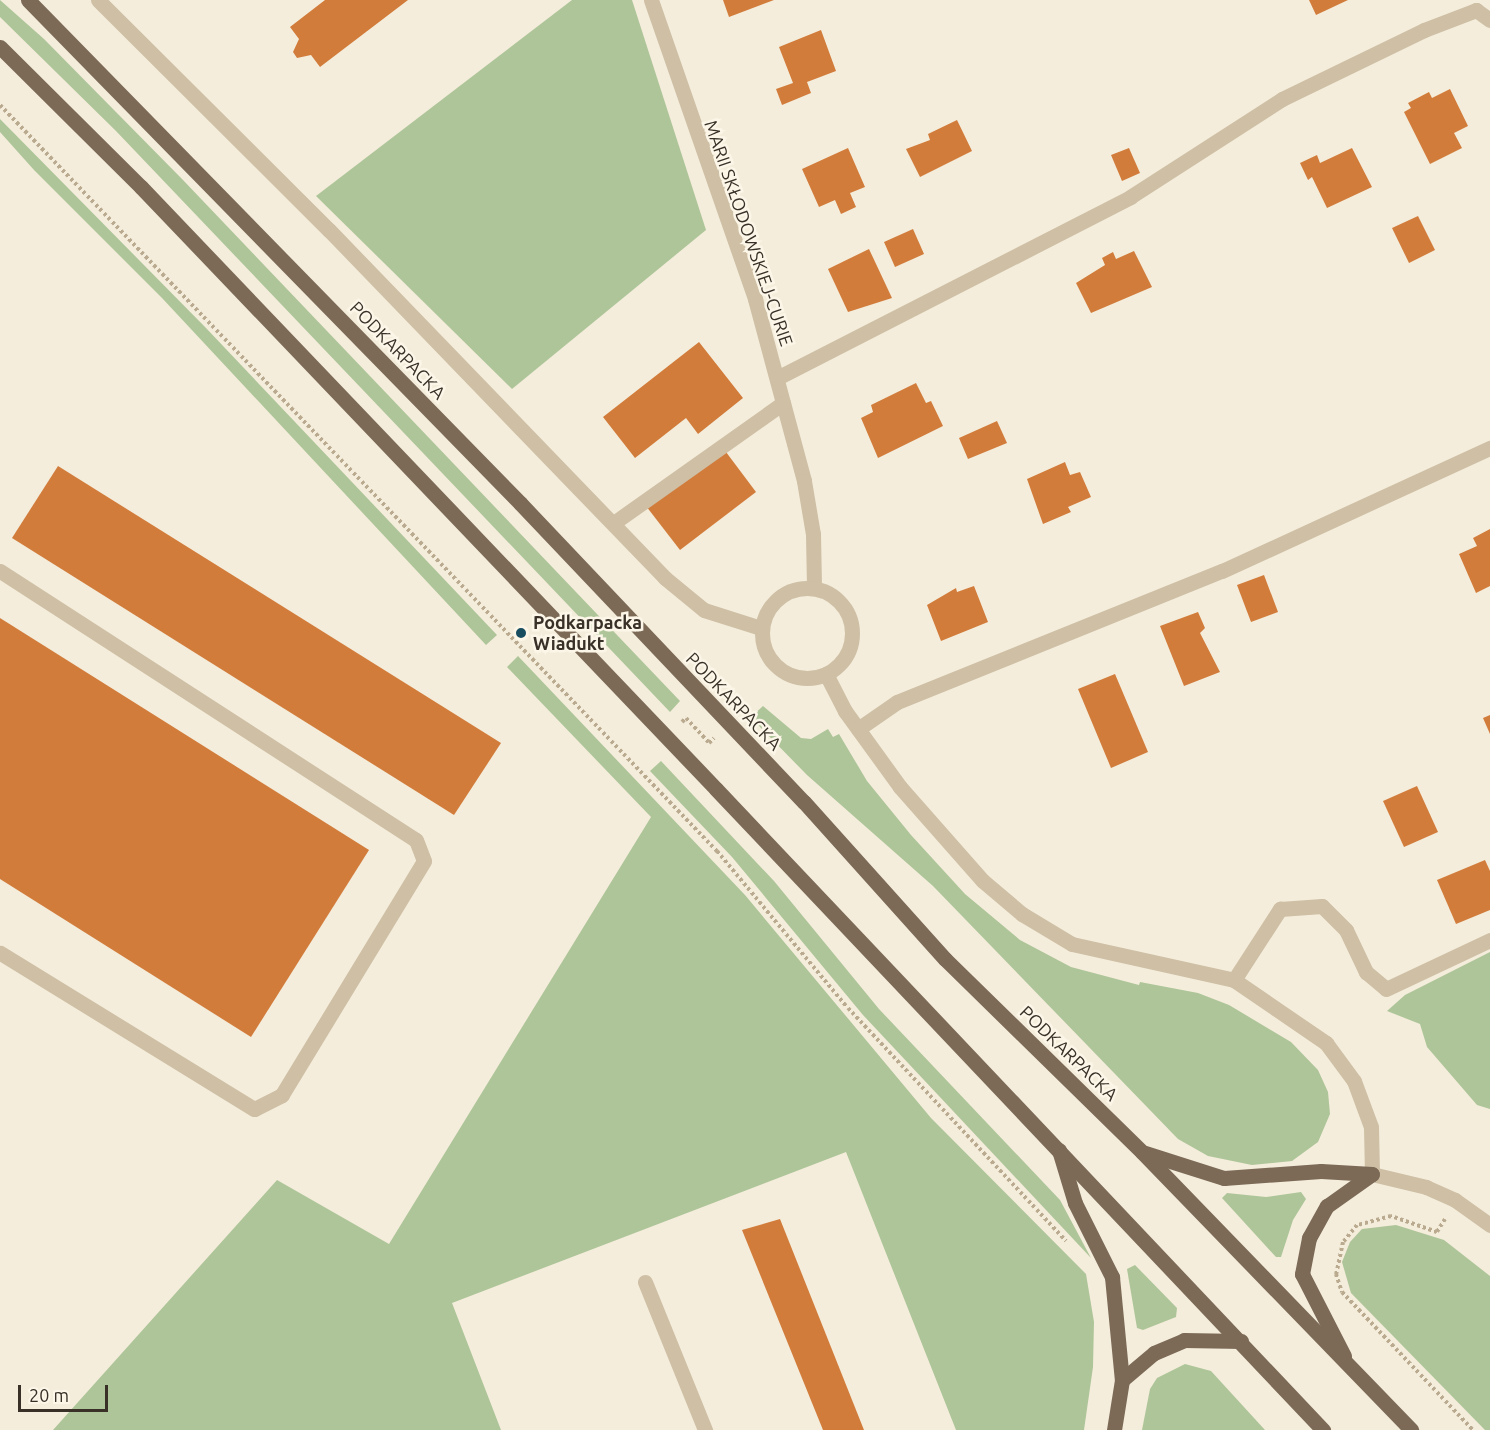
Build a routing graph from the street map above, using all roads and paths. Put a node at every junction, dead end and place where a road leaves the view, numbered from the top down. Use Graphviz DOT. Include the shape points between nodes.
graph roads {
  1 [pos="28,0"];
  2 [pos="98,0"];
  3 [pos="651,0"];
  4 [pos="1490,20"];
  5 [pos="0,47"];
  6 [pos="0,105"];
  7 [pos="777,378"];
  8 [pos="783,403"];
  9 [pos="1490,448"];
  10 [pos="615,522"];
  11 [pos="0,571"];
  12 [pos="814,588"];
  13 [pos="761,628"];
  14 [pos="826,674"];
  15 [pos="678,725"];
  16 [pos="858,729"];
  17 [pos="716,736"];
  18 [pos="1490,940"];
  19 [pos="0,954"];
  20 [pos="1234,981"];
  21 [pos="1059,1147"];
  22 [pos="1142,1152"];
  23 [pos="1372,1174"];
  24 [pos="1445,1218"];
  25 [pos="1490,1225"];
  26 [pos="1074,1249"];
  27 [pos="645,1282"];
  28 [pos="1241,1341"];
  29 [pos="1353,1372"];
  30 [pos="1122,1380"];
  31 [pos="705,1430"];
  32 [pos="1114,1430"];
  33 [pos="1323,1430"];
  34 [pos="1411,1430"];
  35 [pos="1473,1430"];
  1 -- 22 [label="main road, PODKARPACKA" via="520,503 804,802 945,959"];
  2 -- 10 [label="street"];
  3 -- 7 [label="street, MARII SKŁODOWSKIEJ-CURIE" via="755,299"];
  4 -- 7 [label="street" via="1476,10 1424,30 1282,99 1130,197"];
  5 -- 21 [label="main road" via="141,187"];
  6 -- 26 [label="path" via="717,850 848,1008"];
  7 -- 8 [label="street, MARII SKŁODOWSKIEJ-CURIE"];
  8 -- 10 [label="street"];
  8 -- 12 [label="street, MARII SKŁODOWSKIEJ-CURIE" via="804,481 813,534"];
  9 -- 16 [label="street" via="1222,571 897,702"];
  10 -- 13 [label="street" via="664,578 704,610"];
  11 -- 19 [label="street" via="416,840 424,861 282,1095 254,1109"];
  12 -- 13 [label="street" via="786,593 765,614"];
  12 -- 14 [label="street" via="840,601 852,627 847,655"];
  13 -- 14 [label="street" via="766,655 780,670 799,678"];
  14 -- 16 [label="street"];
  15 -- 17 [label="path" via="686,718 709,743"];
  16 -- 20 [label="street" via="947,842 1022,914 1072,944"];
  18 -- 20 [label="street" via="1386,989 1366,972 1346,930 1322,906 1280,909"];
  20 -- 23 [label="street" via="1326,1043 1354,1082 1371,1126"];
  21 -- 28 [label="main road"];
  21 -- 30 [label="main road" via="1075,1203 1112,1277"];
  22 -- 23 [label="main road" via="1224,1178 1321,1171"];
  22 -- 29 [label="main road, PODKARPACKA"];
  23 -- 25 [label="street" via="1426,1187 1455,1200"];
  23 -- 29 [label="main road" via="1327,1206 1310,1238 1302,1274"];
  24 -- 35 [label="path" via="1437,1232 1391,1216 1358,1225 1342,1242 1336,1274 1342,1292"];
  27 -- 31 [label="street"];
  28 -- 30 [label="main road" via="1184,1340 1154,1353"];
  28 -- 33 [label="main road"];
  29 -- 34 [label="main road, PODKARPACKA"];
  30 -- 32 [label="main road"];
}
